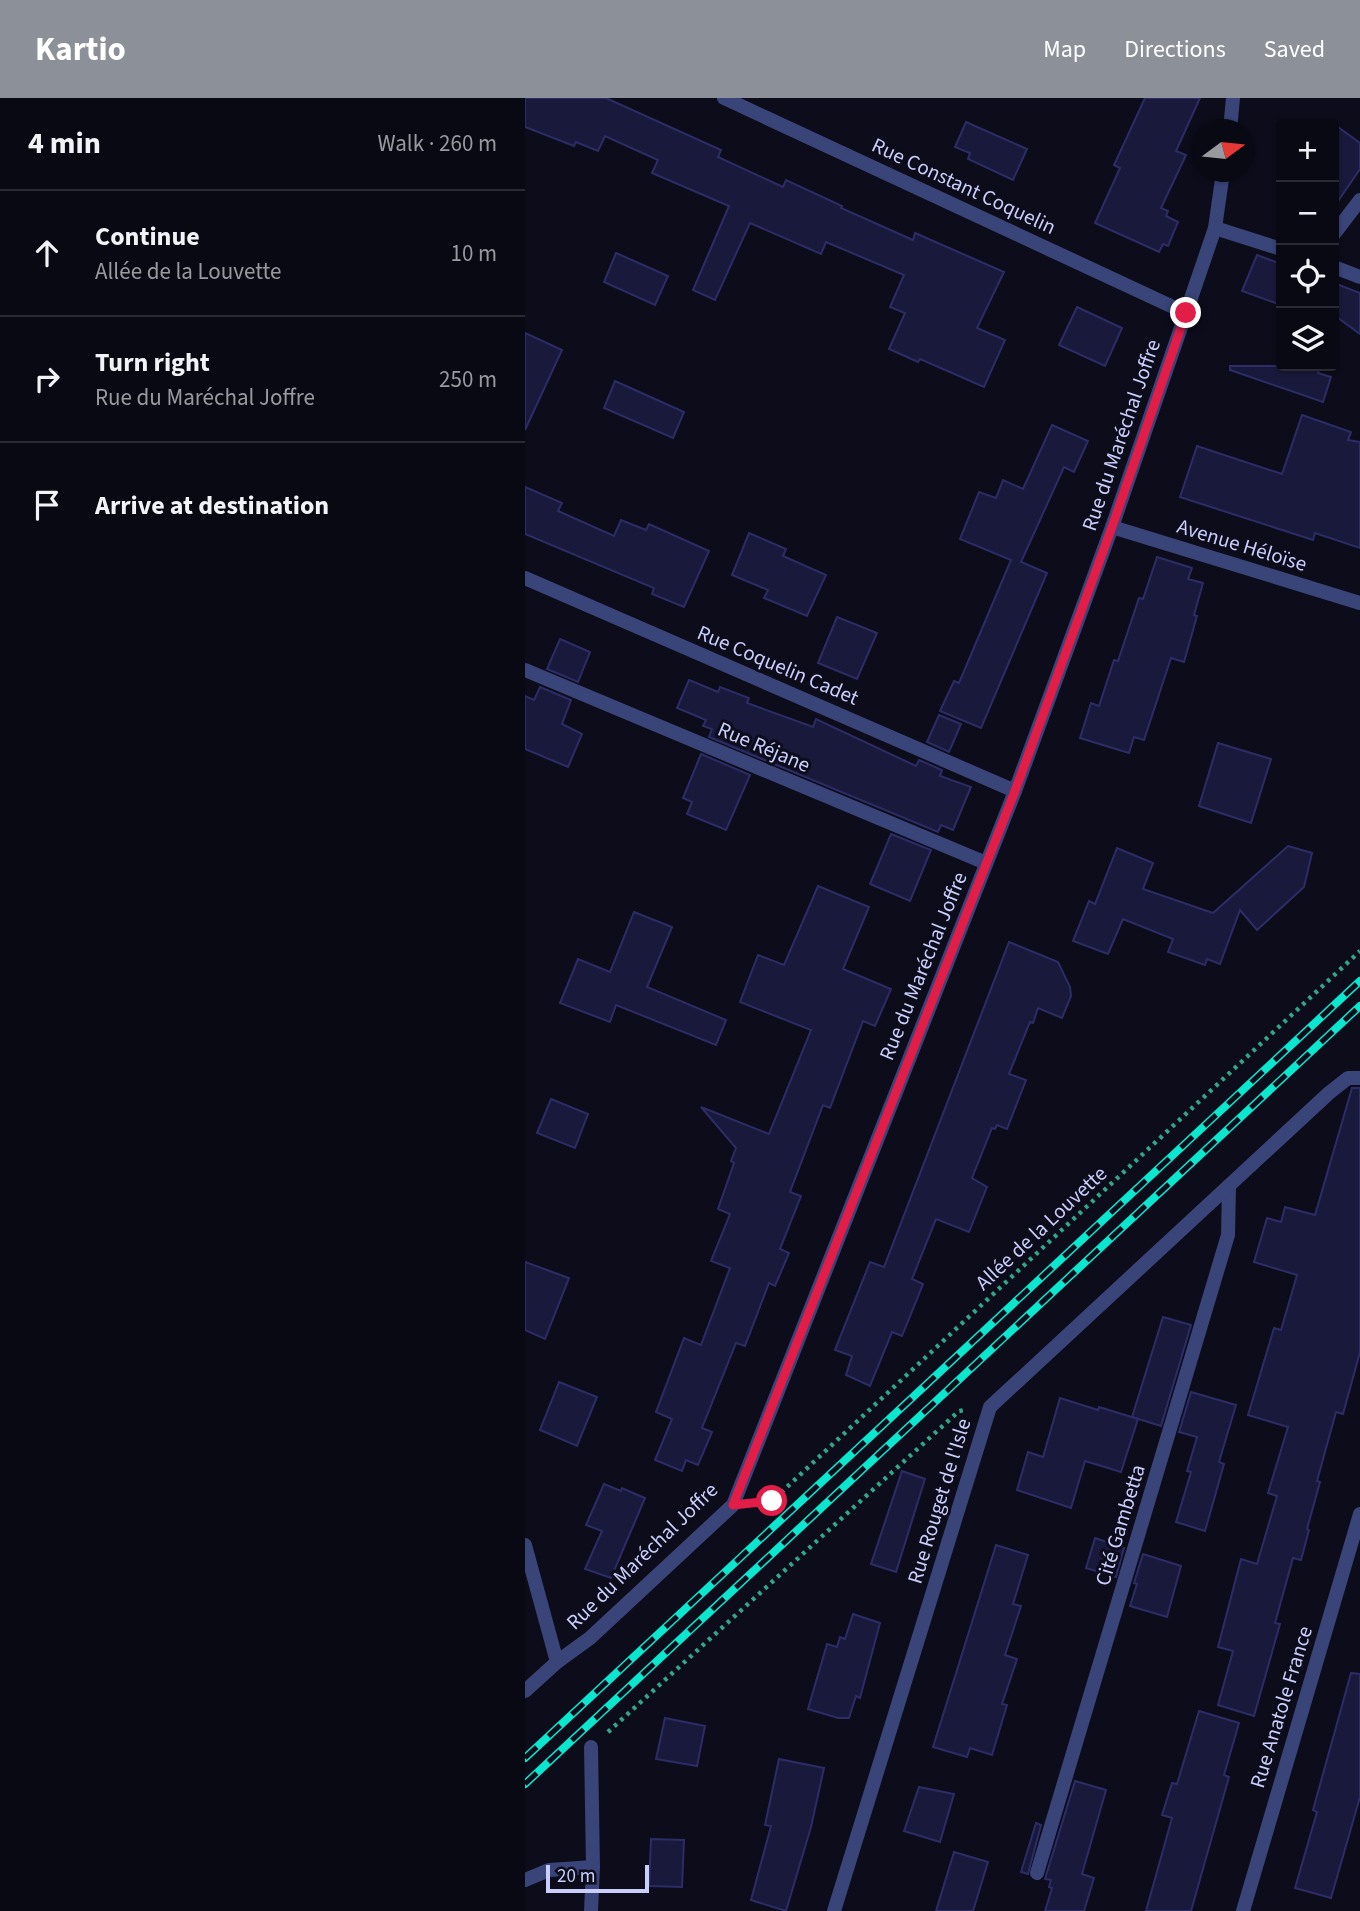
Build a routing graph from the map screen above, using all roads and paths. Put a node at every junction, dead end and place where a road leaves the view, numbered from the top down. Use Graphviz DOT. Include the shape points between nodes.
graph roads {
  1 [pos="724,98"];
  2 [pos="1233,98"];
  3 [pos="1231,119"];
  4 [pos="1222,182"];
  5 [pos="1360,200"];
  6 [pos="1339,227"];
  7 [pos="1215,228"];
  8 [pos="1276,247"];
  9 [pos="1339,269"];
  10 [pos="1360,277"];
  11 [pos="1186,313"];
  12 [pos="1112,527"];
  13 [pos="525,578"];
  14 [pos="1360,603"];
  15 [pos="525,670"];
  16 [pos="1015,791"];
  17 [pos="986,863"];
  18 [pos="1360,951"];
  19 [pos="1354,1078"];
  20 [pos="1229,1186"];
  21 [pos="990,1407"];
  22 [pos="733,1505"];
  23 [pos="1360,1514"];
  24 [pos="525,1545"];
  25 [pos="557,1662"];
  26 [pos="525,1692"];
  27 [pos="591,1747"];
  28 [pos="593,1867"];
  29 [pos="1037,1873"];
  30 [pos="525,1880"];
  31 [pos="591,1911"];
  32 [pos="834,1911"];
  33 [pos="1243,1911"];
  1 -- 11 [label="street, Rue Constant Coquelin"];
  2 -- 3 [label="street"];
  4 -- 7 [label="street, Rue du Maréchal Joffre"];
  5 -- 6 [label="street"];
  7 -- 8 [label="street"];
  7 -- 11 [label="street, Rue du Maréchal Joffre"];
  9 -- 10 [label="street"];
  11 -- 12 [label="street, Rue du Maréchal Joffre"];
  12 -- 14 [label="street, Avenue Héloïse"];
  12 -- 16 [label="street, Rue du Maréchal Joffre"];
  13 -- 16 [label="street, Rue Coquelin Cadet"];
  15 -- 17 [label="street, Rue Réjane"];
  16 -- 17 [label="street, Rue du Maréchal Joffre"];
  17 -- 22 [label="street, Rue du Maréchal Joffre"];
  18 -- 22 [label="path, Allée de la Louvette" via="772,1501"];
  19 -- 20 [label="street, Rue Rouget de l'Isle"];
  20 -- 21 [label="street, Rue Rouget de l'Isle"];
  20 -- 29 [label="street, Cité Gambetta" via="1229,1236"];
  21 -- 27 [label="path" via="959,1411"];
  21 -- 32 [label="street, Rue Rouget de l'Isle"];
  22 -- 25 [label="street, Rue du Maréchal Joffre" via="590,1638"];
  23 -- 33 [label="street, Rue Anatole France"];
  24 -- 25 [label="street"];
  25 -- 26 [label="street, Rue du Maréchal Joffre"];
  27 -- 28 [label="street"];
  28 -- 30 [label="street" via="549,1870"];
  28 -- 31 [label="street"];
}
